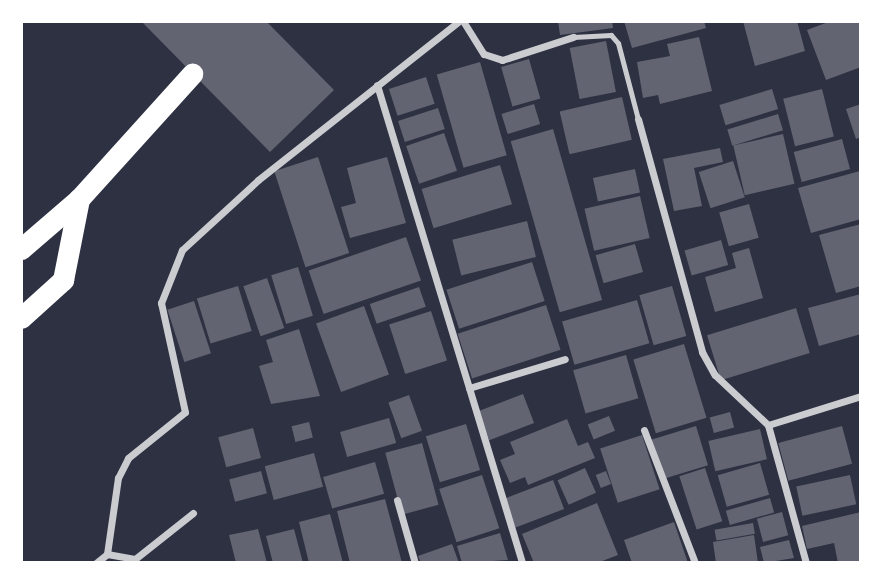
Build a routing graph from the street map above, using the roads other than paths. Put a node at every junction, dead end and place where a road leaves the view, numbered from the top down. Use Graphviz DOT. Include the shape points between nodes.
graph roads {
  1 [pos="461,21"];
  2 [pos="573,37"];
  3 [pos="192,74"];
  4 [pos="377,85"];
  5 [pos="638,119"];
  6 [pos="79,199"];
  7 [pos="21,249"];
  8 [pos="21,318"];
  9 [pos="565,359"];
  10 [pos="469,388"];
  11 [pos="861,396"];
  12 [pos="768,425"];
  13 [pos="644,430"];
  14 [pos="397,500"];
  15 [pos="193,513"];
  16 [pos="107,554"];
  17 [pos="137,561"];
  18 [pos="96,563"];
  19 [pos="415,563"];
  20 [pos="522,563"];
  21 [pos="695,563"];
  22 [pos="806,563"];
  1 -- 2 [label="street" via="484,54 502,60"];
  1 -- 4 [label="street"];
  2 -- 5 [label="lane" via="611,35 618,43"];
  3 -- 6 [label="highway"];
  4 -- 10 [label="street"];
  4 -- 16 [label="street" via="182,250 161,303 185,412 128,458 117,478"];
  5 -- 12 [label="street" via="702,352 715,375"];
  6 -- 7 [label="highway"];
  6 -- 8 [label="highway" via="62,280"];
  9 -- 10 [label="street"];
  10 -- 20 [label="street"];
  11 -- 12 [label="street"];
  12 -- 22 [label="street"];
  13 -- 21 [label="street"];
  14 -- 19 [label="street"];
  15 -- 17 [label="street"];
  16 -- 17 [label="street"];
  16 -- 18 [label="street"];
}
